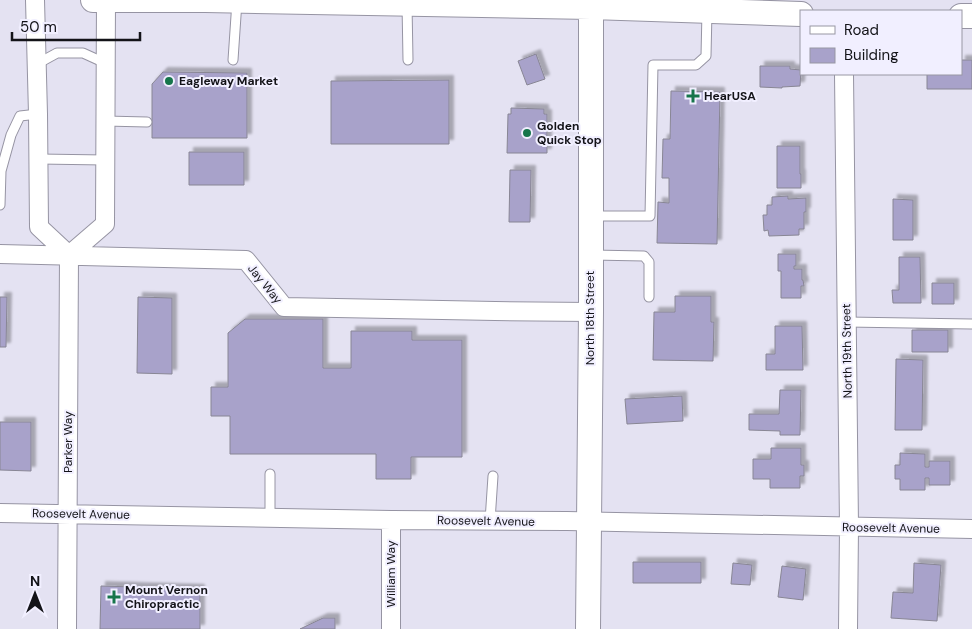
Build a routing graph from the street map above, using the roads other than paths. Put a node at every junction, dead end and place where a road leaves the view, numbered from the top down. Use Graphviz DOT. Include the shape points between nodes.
graph roads {
  1 [pos="36,0"];
  2 [pos="93,0"];
  3 [pos="106,0"];
  4 [pos="205,0"];
  5 [pos="237,1"];
  6 [pos="333,1"];
  7 [pos="362,1"];
  8 [pos="591,2"];
  9 [pos="421,3"];
  10 [pos="495,3"];
  11 [pos="707,11"];
  12 [pos="793,12"];
  13 [pos="233,60"];
  14 [pos="408,60"];
  15 [pos="106,63"];
  16 [pos="37,64"];
  17 [pos="844,75"];
  18 [pos="38,114"];
  19 [pos="105,121"];
  20 [pos="147,122"];
  21 [pos="39,159"];
  22 [pos="105,160"];
  23 [pos="0,205"];
  24 [pos="591,216"];
  25 [pos="0,254"];
  26 [pos="69,255"];
  27 [pos="591,255"];
  28 [pos="649,297"];
  29 [pos="591,312"];
  30 [pos="847,322"];
  31 [pos="970,324"];
  32 [pos="270,474"];
  33 [pos="493,476"];
  34 [pos="0,513"];
  35 [pos="67,514"];
  36 [pos="270,518"];
  37 [pos="391,520"];
  38 [pos="490,521"];
  39 [pos="589,522"];
  40 [pos="849,527"];
  41 [pos="972,529"];
  42 [pos="67,629"];
  43 [pos="390,629"];
  44 [pos="588,629"];
  45 [pos="848,629"];
  1 -- 16 [label="street"];
  2 -- 3 [label="main road"];
  3 -- 4 [label="main road"];
  3 -- 15 [label="street"];
  4 -- 5 [label="main road"];
  5 -- 6 [label="main road"];
  5 -- 13 [label="lane"];
  6 -- 7 [label="main road"];
  7 -- 9 [label="main road"];
  8 -- 10 [label="main road"];
  8 -- 11 [label="main road"];
  8 -- 24 [label="main road, North 18th Street"];
  9 -- 10 [label="main road"];
  9 -- 14 [label="lane"];
  11 -- 12 [label="main road"];
  11 -- 24 [label="lane" via="706,56 696,65 653,65 650,216"];
  15 -- 16 [label="lane" via="83,53 57,53"];
  15 -- 19 [label="street"];
  16 -- 18 [label="street"];
  17 -- 30 [label="street, North 19th Street"];
  18 -- 21 [label="street"];
  18 -- 23 [label="lane" via="20,116 10,135 1,171"];
  19 -- 20 [label="lane"];
  19 -- 22 [label="street"];
  21 -- 22 [label="lane"];
  21 -- 26 [label="street" via="39,228"];
  22 -- 26 [label="street" via="105,224"];
  24 -- 27 [label="main road, North 18th Street"];
  25 -- 26 [label="street, Jay Way"];
  26 -- 29 [label="street, Jay Way" via="246,260 284,307"];
  26 -- 35 [label="street, Parker Way"];
  27 -- 28 [label="lane" via="644,256 649,262"];
  27 -- 29 [label="main road, North 18th Street"];
  29 -- 39 [label="main road, North 18th Street"];
  30 -- 31 [label="lane"];
  30 -- 40 [label="street, North 19th Street"];
  32 -- 36 [label="lane"];
  33 -- 38 [label="lane"];
  34 -- 35 [label="street, Roosevelt Avenue"];
  35 -- 36 [label="street, Roosevelt Avenue"];
  35 -- 42 [label="street, Parker Way"];
  36 -- 37 [label="street, Roosevelt Avenue"];
  37 -- 38 [label="street, Roosevelt Avenue"];
  37 -- 43 [label="street, William Way"];
  38 -- 39 [label="street, Roosevelt Avenue"];
  39 -- 40 [label="street, Roosevelt Avenue"];
  39 -- 44 [label="main road, North 18th Street"];
  40 -- 41 [label="street, Roosevelt Avenue"];
  40 -- 45 [label="street, North 19th Street"];
}
